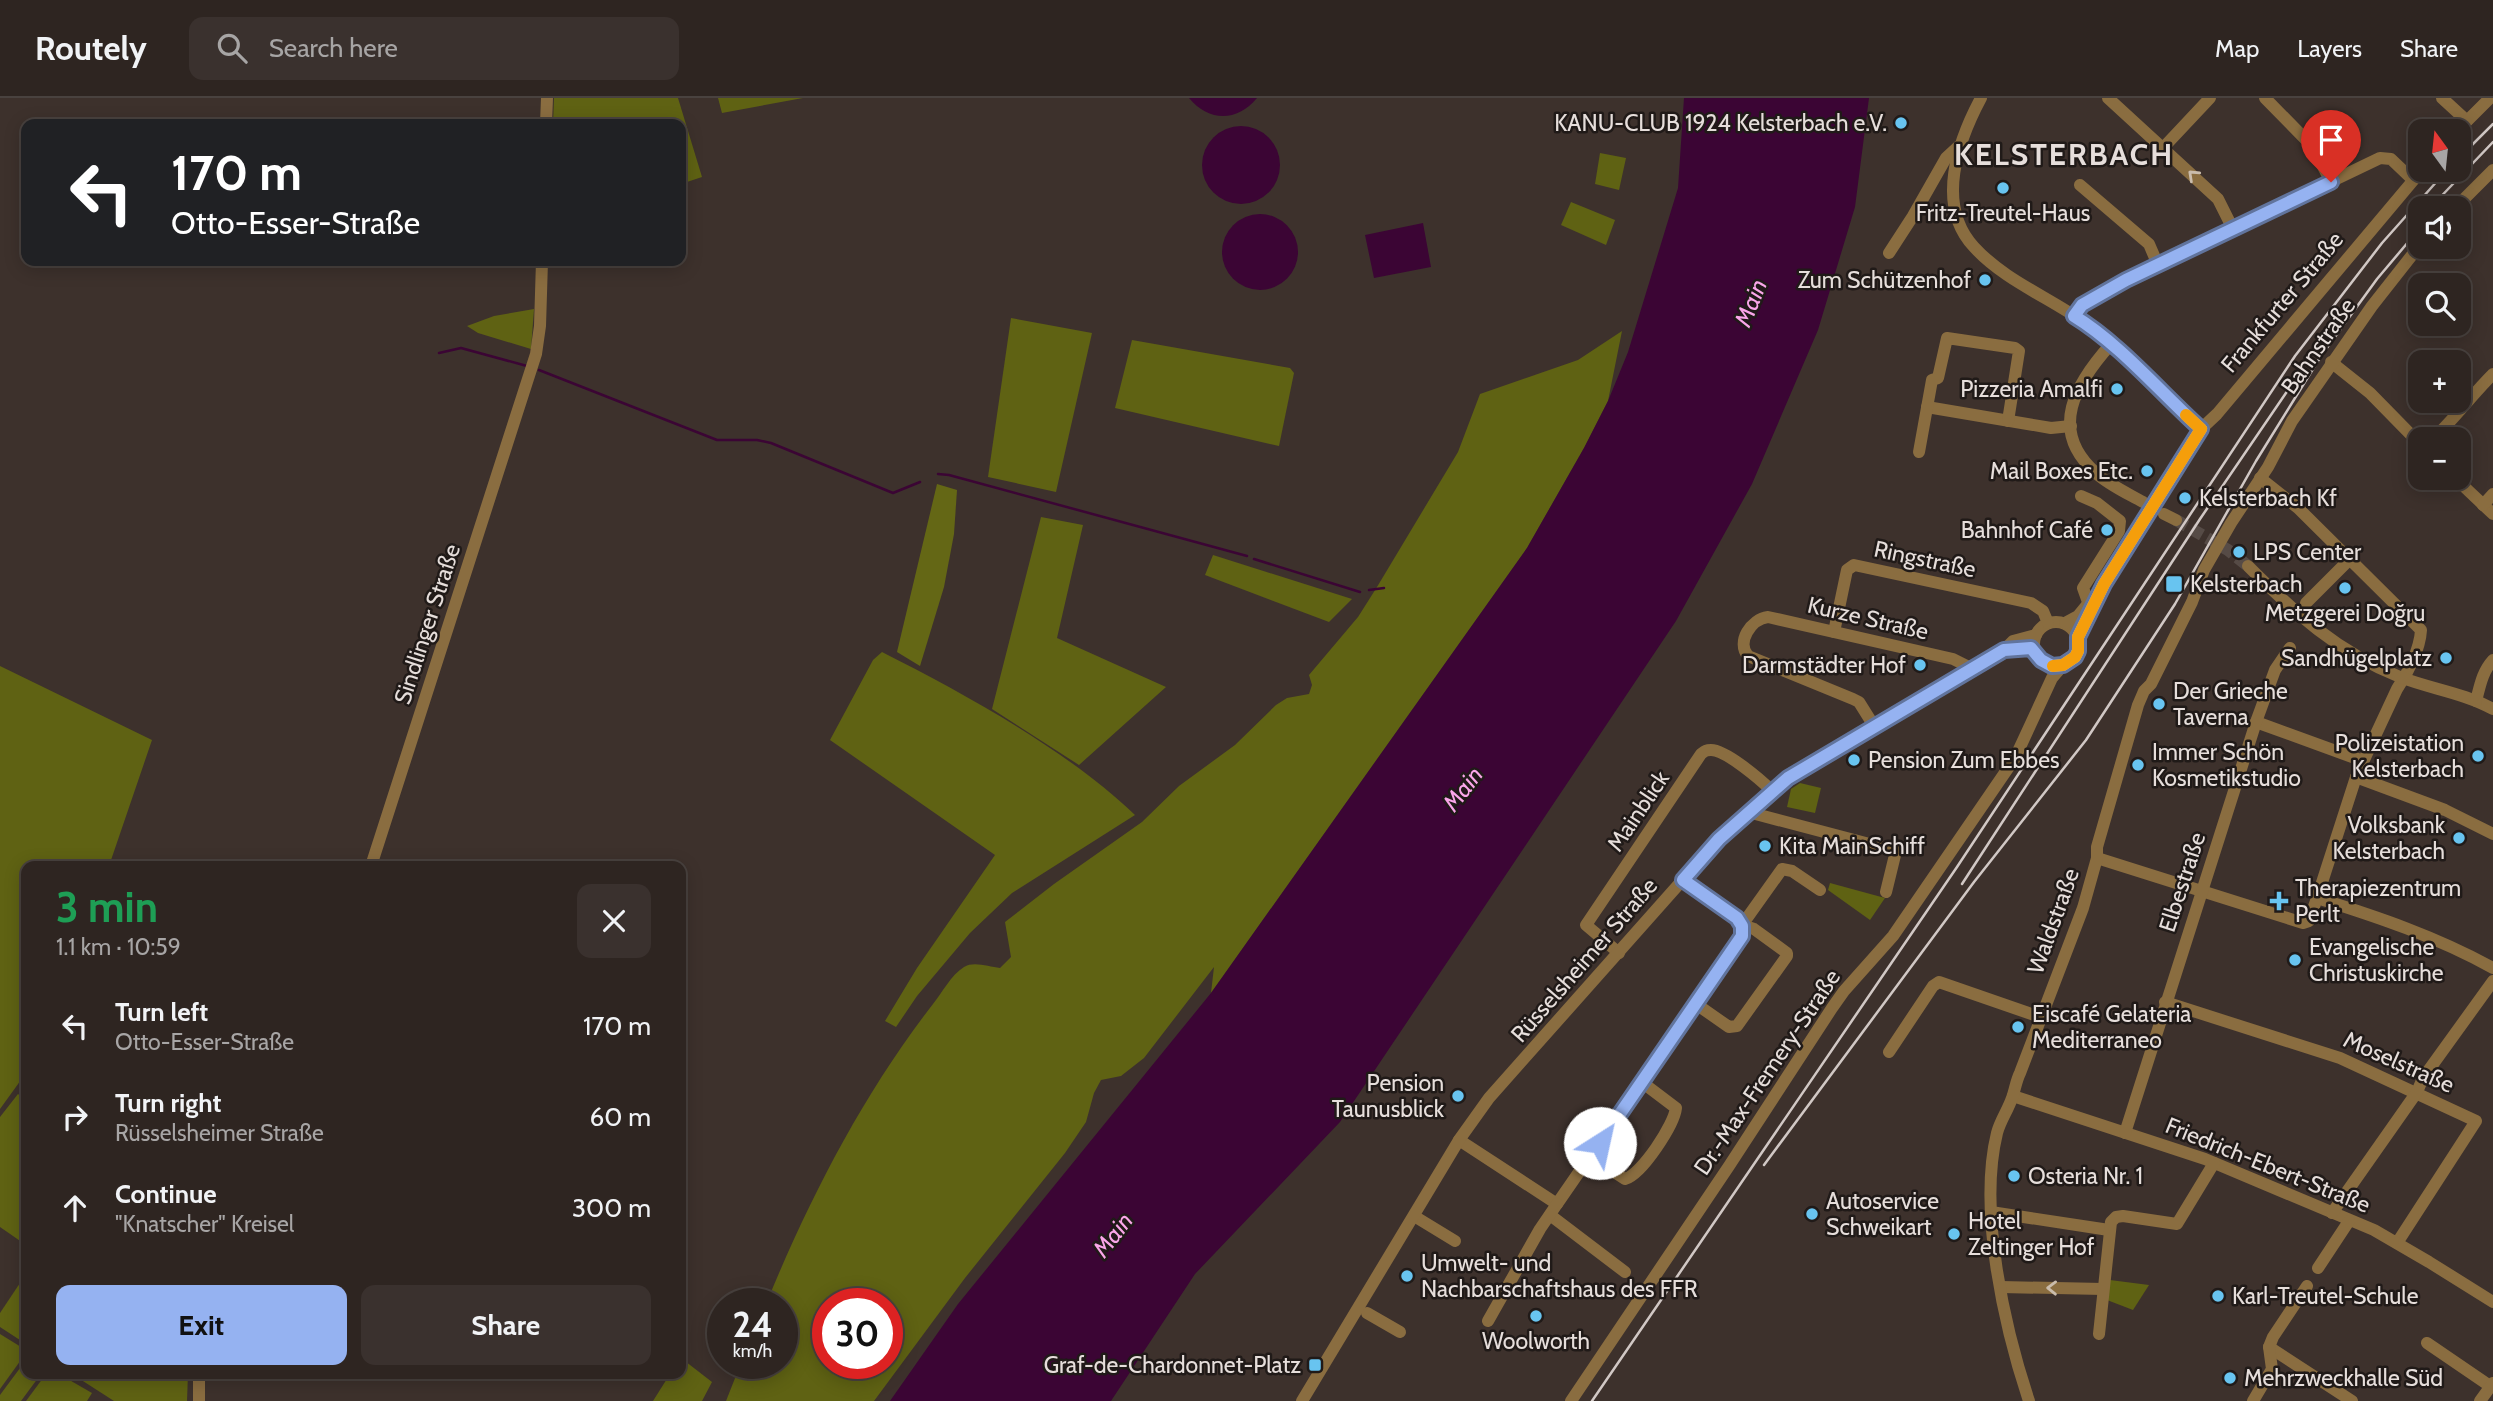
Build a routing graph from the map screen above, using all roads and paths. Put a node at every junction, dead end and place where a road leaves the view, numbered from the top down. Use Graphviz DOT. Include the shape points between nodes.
graph roads {
  1 [pos="547,98"];
  2 [pos="1981,98"];
  3 [pos="2108,98"];
  4 [pos="2210,98"];
  5 [pos="2266,98"];
  6 [pos="2442,98"];
  7 [pos="2490,98"];
  8 [pos="546,119"];
  9 [pos="2465,119"];
  10 [pos="2469,119"];
  11 [pos="1961,143"];
  12 [pos="2163,148"];
  13 [pos="2408,169"];
  14 [pos="2493,170"];
  15 [pos="2331,182"];
  16 [pos="2412,182"];
  17 [pos="2080,185"];
  18 [pos="2467,196"];
  19 [pos="2233,229"];
  20 [pos="1889,253"];
  21 [pos="2409,259"];
  22 [pos="2158,265"];
  23 [pos="542,266"];
  24 [pos="2074,316"];
  25 [pos="2111,344"];
  26 [pos="2331,362"];
  27 [pos="2493,373"];
  28 [pos="1927,407"];
  29 [pos="2008,421"];
  30 [pos="2071,426"];
  31 [pos="2445,427"];
  32 [pos="2201,429"];
  33 [pos="2408,432"];
  34 [pos="1919,452"];
  35 [pos="2260,478"];
  36 [pos="2467,490"];
  37 [pos="2493,494"];
  38 [pos="2081,496"];
  39 [pos="2143,502"];
  40 [pos="2488,510"];
  41 [pos="2164,514"];
  42 [pos="2176,520"];
  43 [pos="2349,560"];
  44 [pos="2248,566"];
  45 [pos="2104,584"];
  46 [pos="2088,602"];
  47 [pos="2306,603"];
  48 [pos="2048,623"];
  49 [pos="2065,623"];
  50 [pos="1834,632"];
  51 [pos="2036,635"];
  52 [pos="2078,637"];
  53 [pos="2290,648"];
  54 [pos="2004,650"];
  55 [pos="2036,653"];
  56 [pos="2493,660"];
  57 [pos="2046,664"];
  58 [pos="2063,665"];
  59 [pos="1971,668"];
  60 [pos="2404,678"];
  61 [pos="2042,698"];
  62 [pos="2476,701"];
  63 [pos="2493,709"];
  64 [pos="2256,722"];
  65 [pos="1874,726"];
  66 [pos="2363,761"];
  67 [pos="2356,777"];
  68 [pos="1772,790"];
  69 [pos="1748,812"];
  70 [pos="2493,834"];
  71 [pos="2097,858"];
  72 [pos="372,861"];
  73 [pos="1683,880"];
  74 [pos="1820,890"];
  75 [pos="2201,891"];
  76 [pos="1886,892"];
  77 [pos="2317,898"];
  78 [pos="1742,926"];
  79 [pos="1619,953"];
  80 [pos="2493,968"];
  81 [pos="2493,981"];
  82 [pos="2165,1002"];
  83 [pos="1696,1004"];
  84 [pos="2040,1017"];
  85 [pos="1889,1052"];
  86 [pos="1643,1083"];
  87 [pos="2417,1093"];
  88 [pos="2013,1096"];
  89 [pos="2125,1133"];
  90 [pos="1459,1140"];
  91 [pos="1591,1157"];
  92 [pos="2214,1163"];
  93 [pos="1553,1209"];
  94 [pos="1991,1212"];
  95 [pos="2332,1213"];
  96 [pos="1414,1216"];
  97 [pos="2349,1221"];
  98 [pos="2109,1230"];
  99 [pos="1455,1241"];
  100 [pos="2397,1243"];
  101 [pos="2318,1268"];
  102 [pos="1625,1272"];
  103 [pos="2307,1286"];
  104 [pos="2001,1287"];
  105 [pos="2103,1289"];
  106 [pos="2493,1302"];
  107 [pos="1367,1313"];
  108 [pos="1488,1321"];
  109 [pos="1399,1332"];
  110 [pos="2099,1334"];
  111 [pos="2427,1343"];
  112 [pos="2269,1347"];
  113 [pos="199,1379"];
  114 [pos="2491,1384"];
  115 [pos="199,1401"];
  116 [pos="1302,1401"];
  117 [pos="1571,1401"];
  118 [pos="2029,1401"];
  119 [pos="2253,1401"];
  120 [pos="2352,1401"];
  121 [pos="2480,1401"];
  1 -- 8 [label="street"];
  2 -- 11 [label="street"];
  3 -- 12 [label="street"];
  4 -- 12 [label="street"];
  5 -- 15 [label="street" via="2313,147"];
  6 -- 9 [label="street"];
  7 -- 10 [label="street"];
  11 -- 20 [label="street" via="1946,159"];
  11 -- 24 [label="street" via="1953,196 1964,235 2010,276"];
  19 -- 12 [label="street, one-way" via="2218,199"];
  13 -- 15 [label="street" via="2387,157 2380,158"];
  14 -- 18 [label="street"];
  15 -- 19 [label="street"];
  16 -- 32 [label="street, Frankfurter Straße"];
  17 -- 22 [label="street" via="2149,244"];
  19 -- 22 [label="street"];
  21 -- 26 [label="street, Bahnstraße"];
  22 -- 24 [label="street" via="2082,305"];
  23 -- 72 [label="street, Sindlinger Straße" via="536,354"];
  24 -- 25 [label="street"];
  25 -- 30 [label="street" via="2079,384 2071,403"];
  25 -- 32 [label="street"];
  26 -- 33 [label="street"];
  26 -- 35 [label="street, Bahnstraße"];
  27 -- 31 [label="street"];
  28 -- 29 [label="street"];
  28 -- 29 [label="street" via="1947,338 2015,348 2019,355"];
  28 -- 34 [label="street"];
  29 -- 30 [label="street" via="2051,428"];
  30 -- 39 [label="street" via="2088,465"];
  32 -- 45 [label="street"];
  35 -- 43 [label="street"];
  35 -- 71 [label="street, Waldstraße" via="2204,570 2144,691 2115,779"];
  36 -- 40 [label="street"];
  37 -- 40 [label="street"];
  38 -- 46 [label="street" via="2120,521 2119,531 2083,588"];
  41 -- 42 [label="street"];
  43 -- 47 [label="street"];
  43 -- 60 [label="street" via="2421,629"];
  44 -- 60 [label="street" via="2318,631"];
  45 -- 46 [label="street"];
  45 -- 52 [label="street"];
  46 -- 49 [label="street" via="2078,616"];
  48 -- 49 [label="street"];
  48 -- 50 [label="street, Ringstraße" via="2043,611 2031,603 1854,565 1846,570"];
  48 -- 51 [label="street"];
  49 -- 52 [label="street"];
  50 -- 59 [label="street, Kurze Straße" via="1953,659"];
  50 -- 65 [label="street, Kurze Straße" via="1768,617 1754,622 1742,644 1748,656 1858,702"];
  51 -- 54 [label="street, Rüsselsheimer Straße" via="2013,641"];
  51 -- 55 [label="street"];
  52 -- 58 [label="street" via="2075,657"];
  53 -- 64 [label="street, Elbestraße" via="2275,670"];
  54 -- 55 [label="street" via="2024,647"];
  54 -- 59 [label="street, Rüsselsheimer Straße"];
  55 -- 57 [label="street"];
  56 -- 62 [label="street"];
  57 -- 58 [label="street"];
  57 -- 61 [label="street, Dr.-Max-Fremery-Straße"];
  58 -- 61 [label="street, Dr.-Max-Fremery-Straße"];
  59 -- 65 [label="street, Rüsselsheimer Straße"];
  60 -- 62 [label="street"];
  60 -- 66 [label="street"];
  61 -- 117 [label="street, Dr.-Max-Fremery-Straße" via="2008,769 1894,936 1832,1008"];
  62 -- 63 [label="street"];
  64 -- 66 [label="street"];
  64 -- 75 [label="street, Elbestraße"];
  65 -- 68 [label="street, Rüsselsheimer Straße"];
  66 -- 67 [label="street"];
  67 -- 70 [label="street" via="2445,810"];
  67 -- 77 [label="street"];
  68 -- 69 [label="street, Rüsselsheimer Straße"];
  68 -- 79 [label="street, Mainblick" via="1719,752 1701,754 1586,925"];
  69 -- 73 [label="street, Rüsselsheimer Straße"];
  69 -- 76 [label="street" via="1896,851"];
  71 -- 75 [label="street"];
  71 -- 84 [label="street, Waldstraße" via="2083,908"];
  73 -- 78 [label="street"];
  73 -- 79 [label="street, Rüsselsheimer Straße"];
  74 -- 78 [label="street" via="1782,869"];
  75 -- 77 [label="street" via="2303,923 2309,921"];
  75 -- 82 [label="street, Elbestraße"];
  77 -- 80 [label="street" via="2400,925"];
  78 -- 83 [label="street" via="1742,936"];
  78 -- 83 [label="street" via="1754,929 1787,956 1737,1026 1729,1027"];
  79 -- 90 [label="street, Rüsselsheimer Straße" via="1489,1098"];
  81 -- 87 [label="street"];
  82 -- 87 [label="street, Moselstraße" via="2340,1058"];
  82 -- 89 [label="street, Elbestraße"];
  83 -- 86 [label="street"];
  84 -- 85 [label="street" via="1939,982"];
  84 -- 88 [label="street, Waldstraße"];
  86 -- 91 [label="street"];
  86 -- 91 [label="street" via="1676,1108 1658,1144 1636,1174 1625,1179"];
  87 -- 95 [label="street"];
  87 -- 100 [label="street, Moselstraße" via="2476,1121"];
  88 -- 89 [label="street, Friedrich-Ebert-Straße"];
  88 -- 94 [label="street, Waldstraße" via="1998,1131"];
  89 -- 92 [label="street, Friedrich-Ebert-Straße"];
  90 -- 93 [label="street"];
  90 -- 96 [label="street, Rüsselsheimer Straße"];
  91 -- 93 [label="street"];
  92 -- 95 [label="street, Friedrich-Ebert-Straße"];
  92 -- 98 [label="street" via="2176,1224 2123,1216 2111,1222"];
  93 -- 102 [label="street"];
  93 -- 108 [label="street"];
  94 -- 98 [label="street"];
  94 -- 104 [label="street, Waldstraße"];
  95 -- 97 [label="street, Friedrich-Ebert-Straße"];
  96 -- 99 [label="street"];
  96 -- 116 [label="street, Rüsselsheimer Straße"];
  97 -- 100 [label="street, Friedrich-Ebert-Straße"];
  97 -- 101 [label="street"];
  98 -- 105 [label="street"];
  100 -- 106 [label="street, Friedrich-Ebert-Straße"];
  103 -- 112 [label="street"];
  105 -- 104 [label="street, one-way"];
  104 -- 118 [label="street, Waldstraße"];
  105 -- 110 [label="street"];
  107 -- 109 [label="street"];
  111 -- 114 [label="street"];
  112 -- 119 [label="street" via="2272,1369"];
  112 -- 120 [label="street"];
  113 -- 115 [label="street"];
  114 -- 121 [label="street"];
}
